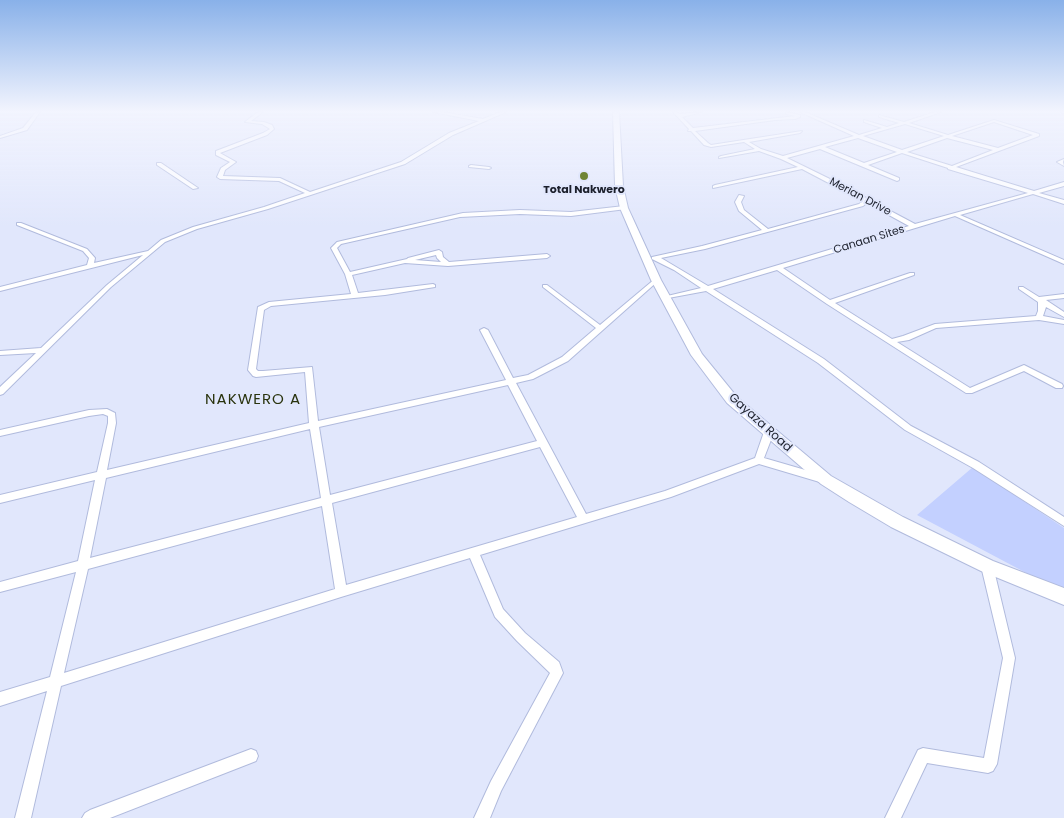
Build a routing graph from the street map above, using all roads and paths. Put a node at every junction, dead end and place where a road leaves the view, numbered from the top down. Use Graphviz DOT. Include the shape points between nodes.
graph roads {
  1 [pos="223,150"];
  2 [pos="425,150"];
  3 [pos="618,150"];
  4 [pos="759,150"];
  5 [pos="809,150"];
  6 [pos="828,150"];
  7 [pos="897,150"];
  8 [pos="907,150"];
  9 [pos="999,150"];
  10 [pos="902,152"];
  11 [pos="721,158"];
  12 [pos="783,158"];
  13 [pos="1064,160"];
  14 [pos="159,164"];
  15 [pos="864,165"];
  16 [pos="1064,165"];
  17 [pos="471,166"];
  18 [pos="490,168"];
  19 [pos="802,168"];
  20 [pos="950,168"];
  21 [pos="898,180"];
  22 [pos="1064,184"];
  23 [pos="715,187"];
  24 [pos="195,188"];
  25 [pos="309,193"];
  26 [pos="1032,193"];
  27 [pos="742,196"];
  28 [pos="866,201"];
  29 [pos="1064,202"];
  30 [pos="624,208"];
  31 [pos="956,215"];
  32 [pos="19,224"];
  33 [pos="914,226"];
  34 [pos="766,230"];
  35 [pos="149,252"];
  36 [pos="547,256"];
  37 [pos="651,257"];
  38 [pos="405,261"];
  39 [pos="1064,262"];
  40 [pos="448,264"];
  41 [pos="90,267"];
  42 [pos="778,267"];
  43 [pos="348,274"];
  44 [pos="912,274"];
  45 [pos="656,280"];
  46 [pos="433,286"];
  47 [pos="545,286"];
  48 [pos="1021,288"];
  49 [pos="0,289"];
  50 [pos="706,289"];
  51 [pos="355,296"];
  52 [pos="1064,296"];
  53 [pos="665,298"];
  54 [pos="1043,302"];
  55 [pos="829,303"];
  56 [pos="1064,315"];
  57 [pos="1040,318"];
  58 [pos="1064,322"];
  59 [pos="601,329"];
  60 [pos="484,330"];
  61 [pos="890,342"];
  62 [pos="43,350"];
  63 [pos="0,353"];
  64 [pos="510,381"];
  65 [pos="1059,386"];
  66 [pos="0,392"];
  67 [pos="314,425"];
  68 [pos="769,432"];
  69 [pos="0,433"];
  70 [pos="542,443"];
  71 [pos="759,460"];
  72 [pos="102,475"];
  73 [pos="826,480"];
  74 [pos="0,499"];
  75 [pos="327,500"];
  76 [pos="583,518"];
  77 [pos="1064,522"];
  78 [pos="474,554"];
  79 [pos="83,565"];
  80 [pos="987,566"];
  81 [pos="0,587"];
  82 [pos="341,592"];
  83 [pos="1064,597"];
  84 [pos="56,682"];
  85 [pos="0,699"];
  86 [pos="251,756"];
  87 [pos="23,818"];
  88 [pos="90,818"];
  89 [pos="482,818"];
  90 [pos="892,818"];
  1 -- 25 [label="street" via="218,154 234,162 224,169 220,177 280,180"];
  2 -- 25 [label="street" via="408,161"];
  3 -- 30 [label="main road, Gayaza Road" via="619,186"];
  4 -- 11 [label="street"];
  4 -- 12 [label="street, Merian Drive"];
  5 -- 12 [label="street"];
  6 -- 15 [label="street"];
  7 -- 10 [label="street"];
  8 -- 10 [label="street"];
  9 -- 20 [label="street"];
  10 -- 15 [label="street"];
  10 -- 20 [label="street"];
  12 -- 19 [label="street, Merian Drive"];
  13 -- 16 [label="street" via="1059,162"];
  14 -- 24 [label="street"];
  15 -- 21 [label="street"];
  17 -- 18 [label="street"];
  19 -- 23 [label="street"];
  19 -- 28 [label="street, Merian Drive"];
  20 -- 26 [label="street"];
  22 -- 26 [label="street, Canaan Sites"];
  25 -- 35 [label="street" via="180,233"];
  26 -- 29 [label="street"];
  26 -- 31 [label="street, Canaan Sites"];
  27 -- 34 [label="street" via="738,202 742,211"];
  28 -- 33 [label="street, Merian Drive"];
  28 -- 34 [label="street"];
  30 -- 37 [label="main road, Gayaza Road"];
  30 -- 43 [label="street" via="571,214 462,215 339,243 334,248"];
  31 -- 33 [label="street, Canaan Sites"];
  31 -- 39 [label="street"];
  32 -- 41 [label="street" via="85,250 92,258"];
  33 -- 42 [label="street, Canaan Sites"];
  34 -- 37 [label="street" via="703,248"];
  35 -- 41 [label="street"];
  35 -- 62 [label="street"];
  36 -- 40 [label="street"];
  37 -- 45 [label="main road, Gayaza Road"];
  37 -- 50 [label="street"];
  38 -- 40 [label="street"];
  38 -- 40 [label="street" via="439,252 440,258"];
  38 -- 43 [label="street"];
  41 -- 49 [label="street"];
  42 -- 50 [label="street, Canaan Sites"];
  42 -- 55 [label="street"];
  43 -- 51 [label="street"];
  44 -- 55 [label="street"];
  45 -- 53 [label="main road, Gayaza Road"];
  45 -- 59 [label="street"];
  46 -- 51 [label="street"];
  47 -- 59 [label="street"];
  48 -- 54 [label="street"];
  50 -- 53 [label="street, Canaan Sites"];
  50 -- 77 [label="street" via="821,361 908,428 976,465"];
  51 -- 67 [label="street" via="269,304 261,309 252,370 263,374 309,369"];
  52 -- 54 [label="street" via="1042,298"];
  53 -- 68 [label="main road, Gayaza Road" via="697,355 732,400"];
  54 -- 56 [label="street"];
  54 -- 57 [label="street"];
  55 -- 61 [label="street"];
  57 -- 58 [label="street"];
  57 -- 61 [label="street" via="935,326"];
  59 -- 64 [label="street" via="565,359 530,377"];
  60 -- 64 [label="street"];
  61 -- 65 [label="street" via="968,391 1024,368"];
  62 -- 63 [label="street"];
  62 -- 66 [label="street"];
  64 -- 67 [label="street"];
  64 -- 70 [label="street"];
  67 -- 72 [label="street"];
  67 -- 75 [label="street"];
  68 -- 71 [label="street"];
  68 -- 73 [label="main road, Gayaza Road"];
  69 -- 72 [label="street" via="89,413 109,412 112,423"];
  70 -- 75 [label="street"];
  70 -- 76 [label="street"];
  71 -- 73 [label="street"];
  71 -- 76 [label="street" via="667,494"];
  72 -- 74 [label="street"];
  72 -- 79 [label="street"];
  73 -- 80 [label="main road, Gayaza Road" via="897,522"];
  75 -- 79 [label="street"];
  75 -- 82 [label="street"];
  76 -- 78 [label="street"];
  78 -- 82 [label="street"];
  78 -- 89 [label="street" via="499,613 557,672"];
  79 -- 81 [label="street"];
  79 -- 84 [label="street"];
  80 -- 83 [label="main road, Gayaza Road"];
  80 -- 90 [label="street" via="1009,658 990,764 923,755"];
  82 -- 84 [label="street"];
  84 -- 85 [label="street"];
  84 -- 87 [label="street"];
  86 -- 88 [label="street"];
}
